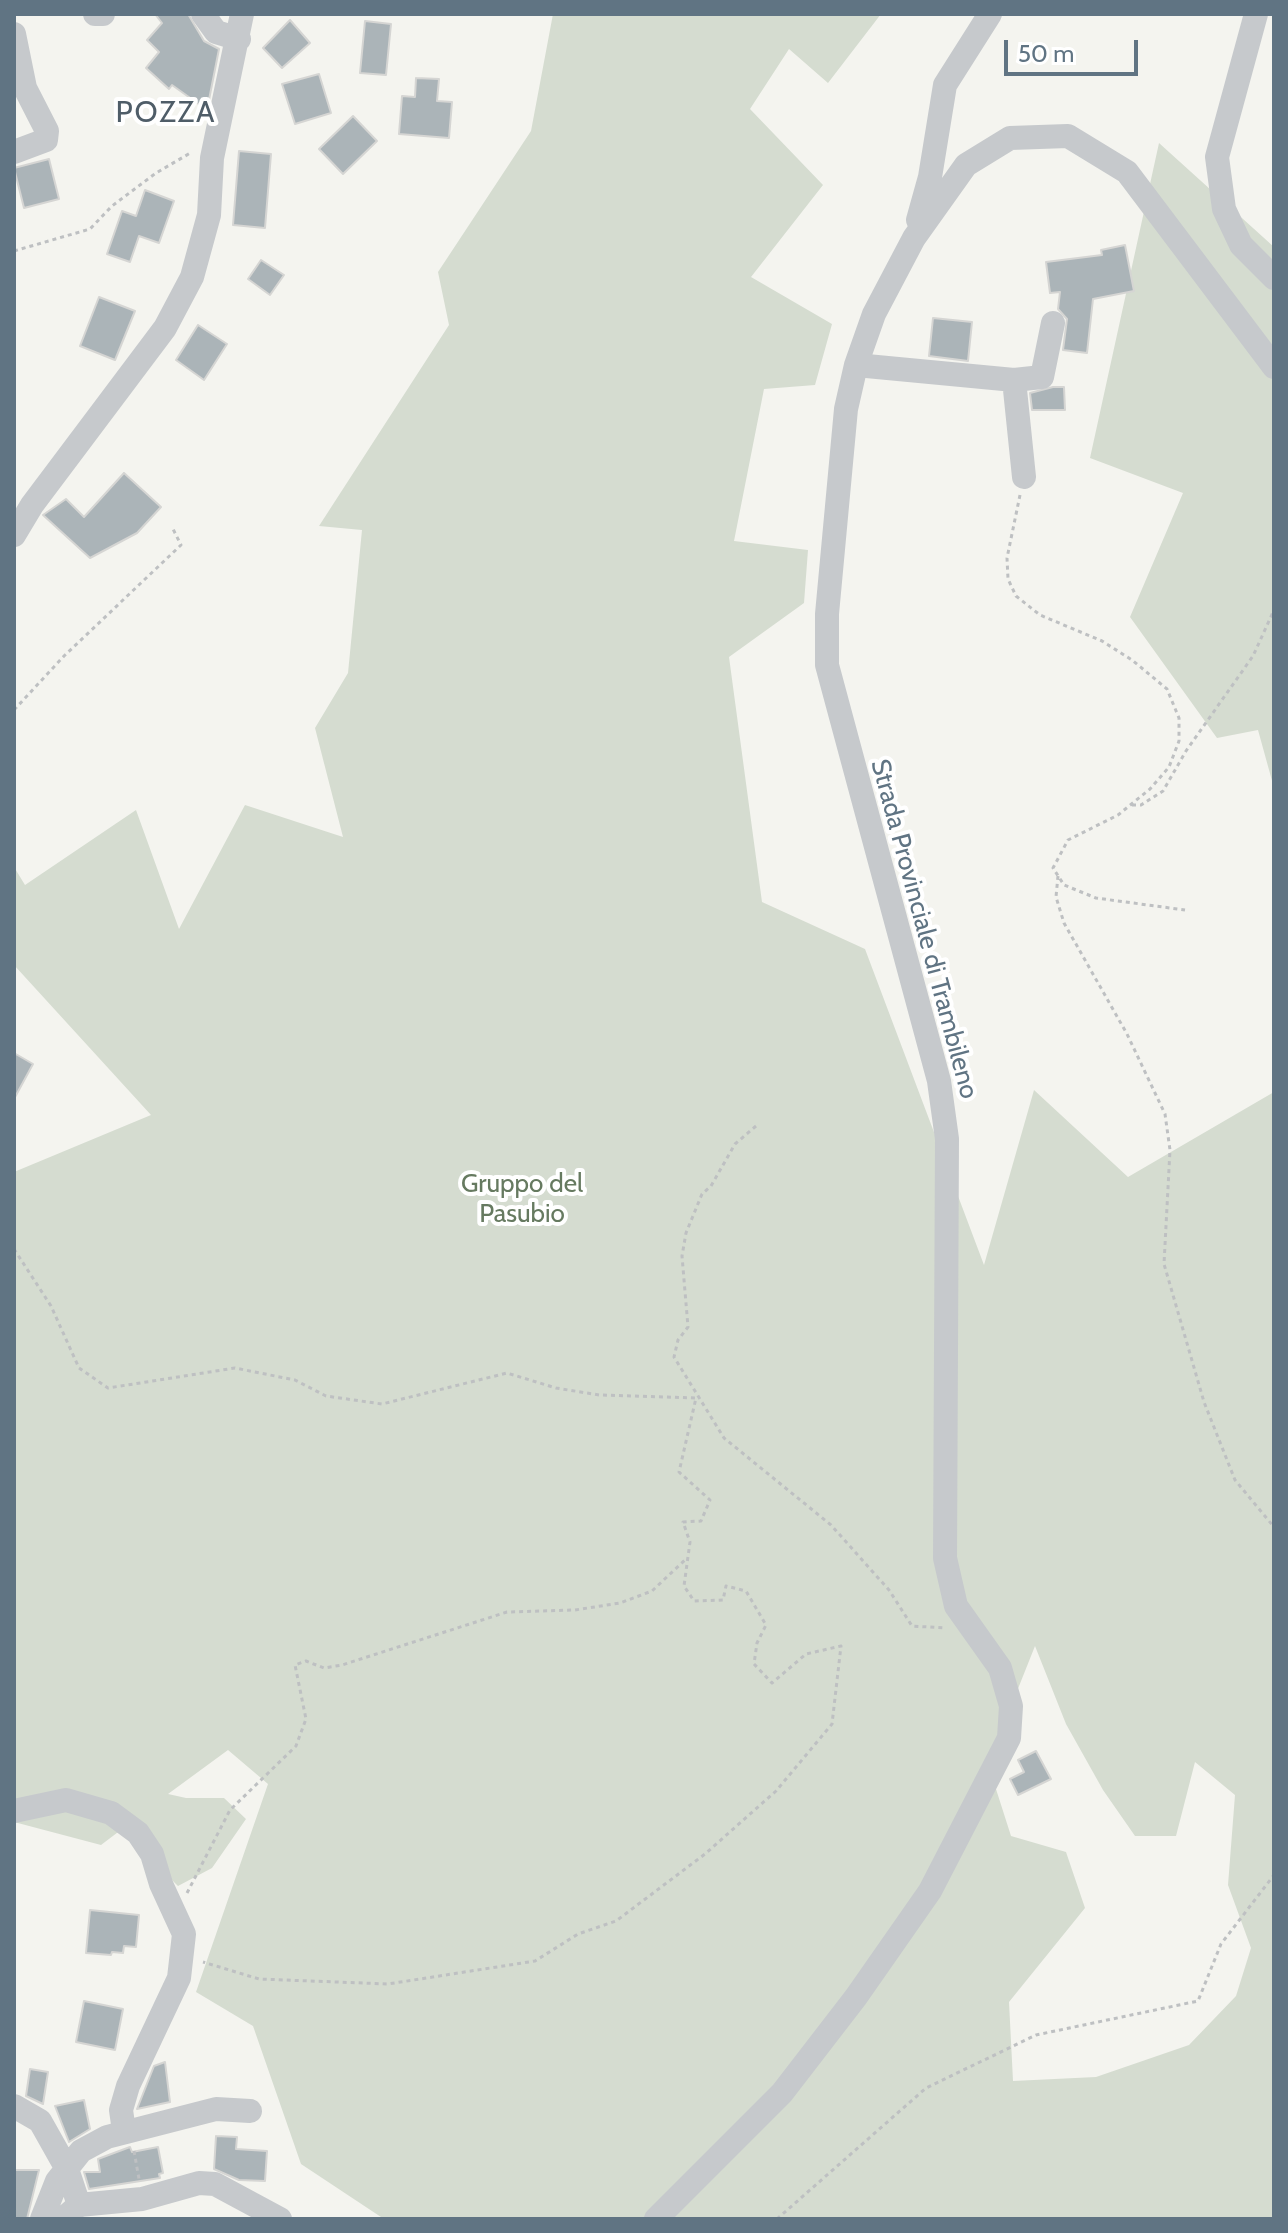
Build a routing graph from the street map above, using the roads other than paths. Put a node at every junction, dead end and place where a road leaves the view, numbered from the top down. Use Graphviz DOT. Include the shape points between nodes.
graph roads {
  1 [pos="95,14"];
  2 [pos="103,14"];
  3 [pos="203,14"];
  4 [pos="242,14"];
  5 [pos="990,14"];
  6 [pos="1256,14"];
  7 [pos="14,34"];
  8 [pos="239,39"];
  9 [pos="14,152"];
  10 [pos="914,238"];
  11 [pos="1274,278"];
  12 [pos="1053,323"];
  13 [pos="856,365"];
  14 [pos="1274,367"];
  15 [pos="1014,380"];
  16 [pos="1024,477"];
  17 [pos="14,535"];
  18 [pos="14,1811"];
  19 [pos="14,2106"];
  20 [pos="250,2111"];
  21 [pos="124,2131"];
  22 [pos="67,2169"];
  23 [pos="71,2212"];
  24 [pos="42,2219"];
  25 [pos="280,2219"];
  26 [pos="656,2219"];
  1 -- 2 [label="street"];
  3 -- 8 [label="street" via="216,32"];
  4 -- 8 [label="street"];
  5 -- 10 [label="street" via="945,85"];
  6 -- 11 [label="street" via="1217,157 1224,209 1241,245"];
  7 -- 9 [label="street" via="25,88 47,131 46,140"];
  8 -- 17 [label="street" via="216,147 209,215 192,277 165,328"];
  10 -- 13 [label="street, Strada Provinciale di Trambileno" via="874,314"];
  10 -- 14 [label="street, Strada Provinciale di Trambileno" via="966,165 1010,138 1068,136 1127,172"];
  12 -- 15 [label="street" via="1042,377"];
  13 -- 15 [label="street"];
  13 -- 26 [label="street, Strada Provinciale di Trambileno" via="844,425 827,665 939,1081 947,1139 945,1558 956,1606 1000,1668 1011,1706 1009,1738 930,1891 856,1997 782,2093"];
  15 -- 16 [label="street"];
  18 -- 21 [label="street" via="66,1800 111,1813 138,1833 152,1854 184,1934 179,1978 128,2086 121,2110"];
  19 -- 22 [label="street" via="40,2121"];
  20 -- 21 [label="street" via="216,2109"];
  21 -- 22 [label="street" via="81,2151"];
  22 -- 23 [label="street"];
  22 -- 24 [label="street"];
  23 -- 25 [label="street" via="199,2183 215,2184"];
}
